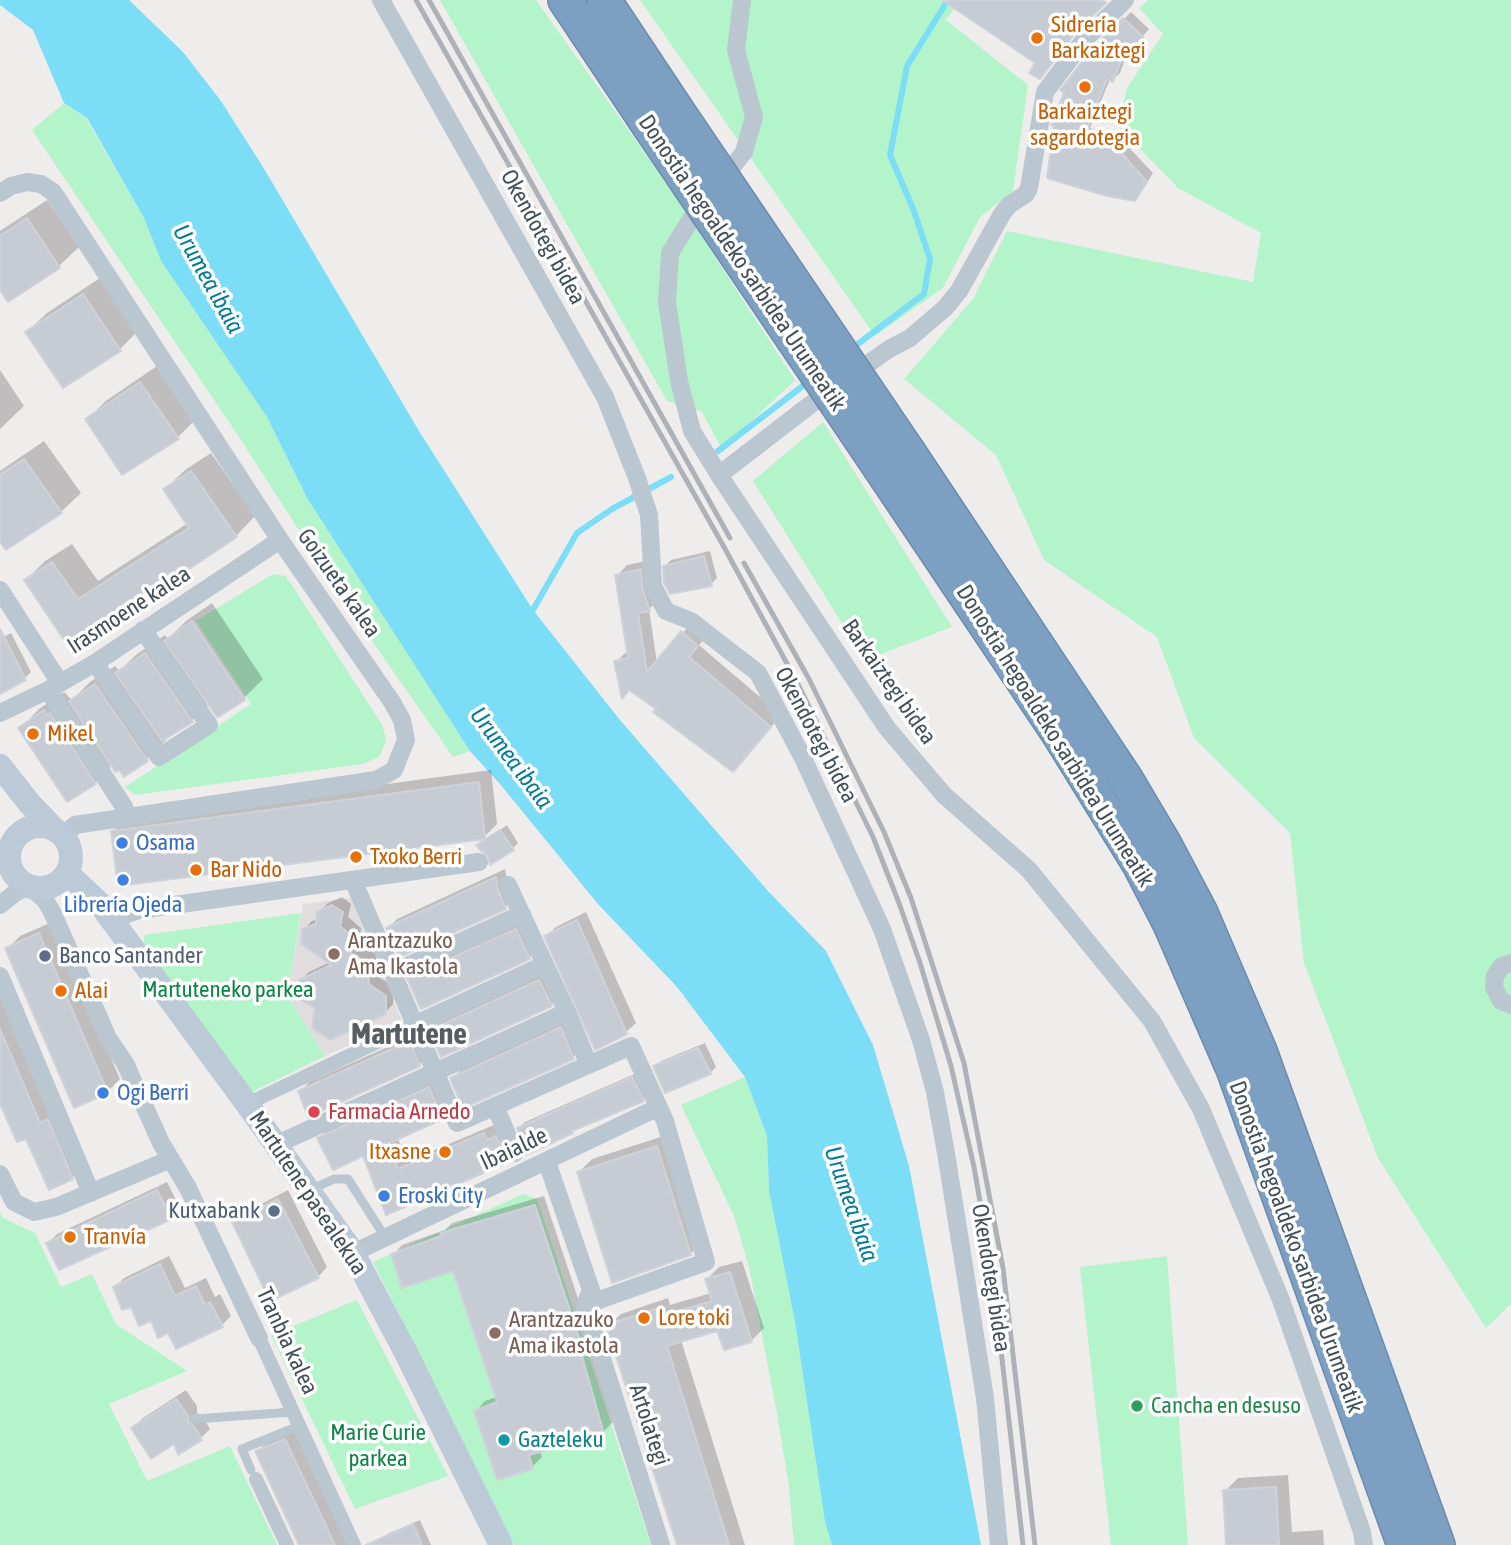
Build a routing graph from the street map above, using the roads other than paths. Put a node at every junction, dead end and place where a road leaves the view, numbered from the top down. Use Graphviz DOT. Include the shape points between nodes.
graph roads {
  1 [pos="381,0"];
  2 [pos="565,0"];
  3 [pos="604,0"];
  4 [pos="742,0"];
  5 [pos="1125,0"];
  6 [pos="662,116"];
  7 [pos="0,193"];
  8 [pos="894,460"];
  9 [pos="719,475"];
  10 [pos="280,540"];
  11 [pos="0,590"];
  12 [pos="144,630"];
  13 [pos="95,663"];
  14 [pos="54,686"];
  15 [pos="0,713"];
  16 [pos="4,771"];
  17 [pos="128,816"];
  18 [pos="58,832"];
  19 [pos="19,834"];
  20 [pos="479,862"];
  21 [pos="67,873"];
  22 [pos="353,880"];
  23 [pos="508,885"];
  24 [pos="29,886"];
  25 [pos="0,905"];
  26 [pos="522,914"];
  27 [pos="113,923"];
  28 [pos="1511,963"];
  29 [pos="544,965"];
  30 [pos="394,972"];
  31 [pos="0,976"];
  32 [pos="1511,1005"];
  33 [pos="567,1012"];
  34 [pos="414,1025"];
  35 [pos="589,1065"];
  36 [pos="433,1071"];
  37 [pos="247,1104"];
  38 [pos="495,1107"];
  39 [pos="659,1107"];
  40 [pos="275,1145"];
  41 [pos="515,1153"];
  42 [pos="171,1159"];
  43 [pos="547,1162"];
  44 [pos="0,1174"];
  45 [pos="308,1190"];
  46 [pos="91,1193"];
  47 [pos="385,1237"];
  48 [pos="353,1253"];
  49 [pos="584,1305"];
  50 [pos="259,1338"];
  51 [pos="194,1419"];
  52 [pos="296,1419"];
  53 [pos="253,1474"];
  54 [pos="287,1545"];
  55 [pos="354,1545"];
  56 [pos="501,1545"];
  57 [pos="662,1545"];
  58 [pos="999,1545"];
  59 [pos="1364,1545"];
  60 [pos="1404,1545"];
  61 [pos="1438,1545"];
  1 -- 58 [label="street, Okendotegi bidea" via="606,397 649,514 653,586 666,611 691,621 758,673 882,929 935,1092 985,1398"];
  2 -- 6 [label="highway, Donostia hegoaldeko sarbidea Urumeatik"];
  3 -- 6 [label="highway, Donostia hegoaldeko sarbidea Urumeatik"];
  4 -- 9 [label="street, Barkaiztegi bidea" via="736,50 754,117 744,152 670,253 668,277 667,302 679,381 692,431"];
  5 -- 9 [label="street" via="1084,40 1045,92 1029,188 1002,214 945,308"];
  6 -- 8 [label="highway, Donostia hegoaldeko sarbidea Urumeatik, bridge"];
  7 -- 10 [label="street, Goizueta kalea" via="27,182 52,192"];
  8 -- 60 [label="highway, Donostia hegoaldeko sarbidea Urumeatik" via="1139,864 1170,924 1233,1069"];
  8 -- 61 [label="highway, Donostia hegoaldeko sarbidea Urumeatik" via="1126,779 1201,913 1260,1051"];
  9 -- 59 [label="street, Barkaiztegi bidea" via="887,728 944,796 1029,870 1152,1021 1201,1109 1281,1300"];
  10 -- 12 [label="street, Irasmoene kalea"];
  10 -- 17 [label="street, Goizueta kalea" via="402,720 406,740 394,770 376,780"];
  11 -- 14 [label="street"];
  12 -- 13 [label="street, Irasmoene kalea"];
  12 -- 13 [label="street" via="209,724 159,757"];
  13 -- 14 [label="street, Irasmoene kalea"];
  14 -- 15 [label="street, Irasmoene kalea"];
  14 -- 17 [label="street"];
  16 -- 18 [label="main road"];
  16 -- 19 [label="main road" via="19,806"];
  17 -- 18 [label="street, Goizueta kalea"];
  18 -- 19 [label="main road" via="35,826"];
  18 -- 21 [label="main road" via="70,847"];
  19 -- 24 [label="main road" via="12,842 9,863 13,873"];
  20 -- 22 [label="street"];
  21 -- 24 [label="main road" via="46,888"];
  21 -- 27 [label="main road, Martutene pasealekua"];
  22 -- 27 [label="street" via="139,910"];
  22 -- 30 [label="street"];
  23 -- 26 [label="street"];
  24 -- 25 [label="street"];
  24 -- 42 [label="street, Tranbia kalea" via="52,912 108,1038 125,1063"];
  26 -- 29 [label="street"];
  26 -- 30 [label="street"];
  27 -- 37 [label="main road, Martutene pasealekua"];
  28 -- 32 [label="street" via="1502,966 1494,987 1500,1001"];
  29 -- 33 [label="street"];
  29 -- 34 [label="street"];
  30 -- 34 [label="street"];
  31 -- 46 [label="street"];
  33 -- 35 [label="street"];
  33 -- 36 [label="street"];
  34 -- 36 [label="street"];
  34 -- 37 [label="street"];
  35 -- 38 [label="street"];
  35 -- 39 [label="street" via="631,1046"];
  36 -- 38 [label="street" via="457,1123"];
  36 -- 40 [label="street"];
  37 -- 40 [label="main road, Martutene pasealekua"];
  38 -- 41 [label="street"];
  39 -- 43 [label="street, Ibaialde"];
  39 -- 49 [label="street" via="706,1262"];
  40 -- 45 [label="main road, Martutene pasealekua"];
  42 -- 46 [label="street"];
  42 -- 50 [label="street, Tranbia kalea"];
  43 -- 47 [label="street, Ibaialde"];
  43 -- 49 [label="street, Artolategi" via="591,1290"];
  44 -- 46 [label="street" via="14,1202 34,1212"];
  45 -- 47 [label="lane" via="348,1179"];
  45 -- 48 [label="main road, Martutene pasealekua"];
  47 -- 48 [label="street, Ibaialde"];
  48 -- 56 [label="main road, Martutene pasealekua"];
  49 -- 57 [label="street, Artolategi"];
  50 -- 52 [label="street, Tranbia kalea"];
  51 -- 52 [label="lane"];
  52 -- 53 [label="lane" via="242,1448"];
  52 -- 55 [label="street, Tranbia kalea"];
  53 -- 54 [label="street"];
}
